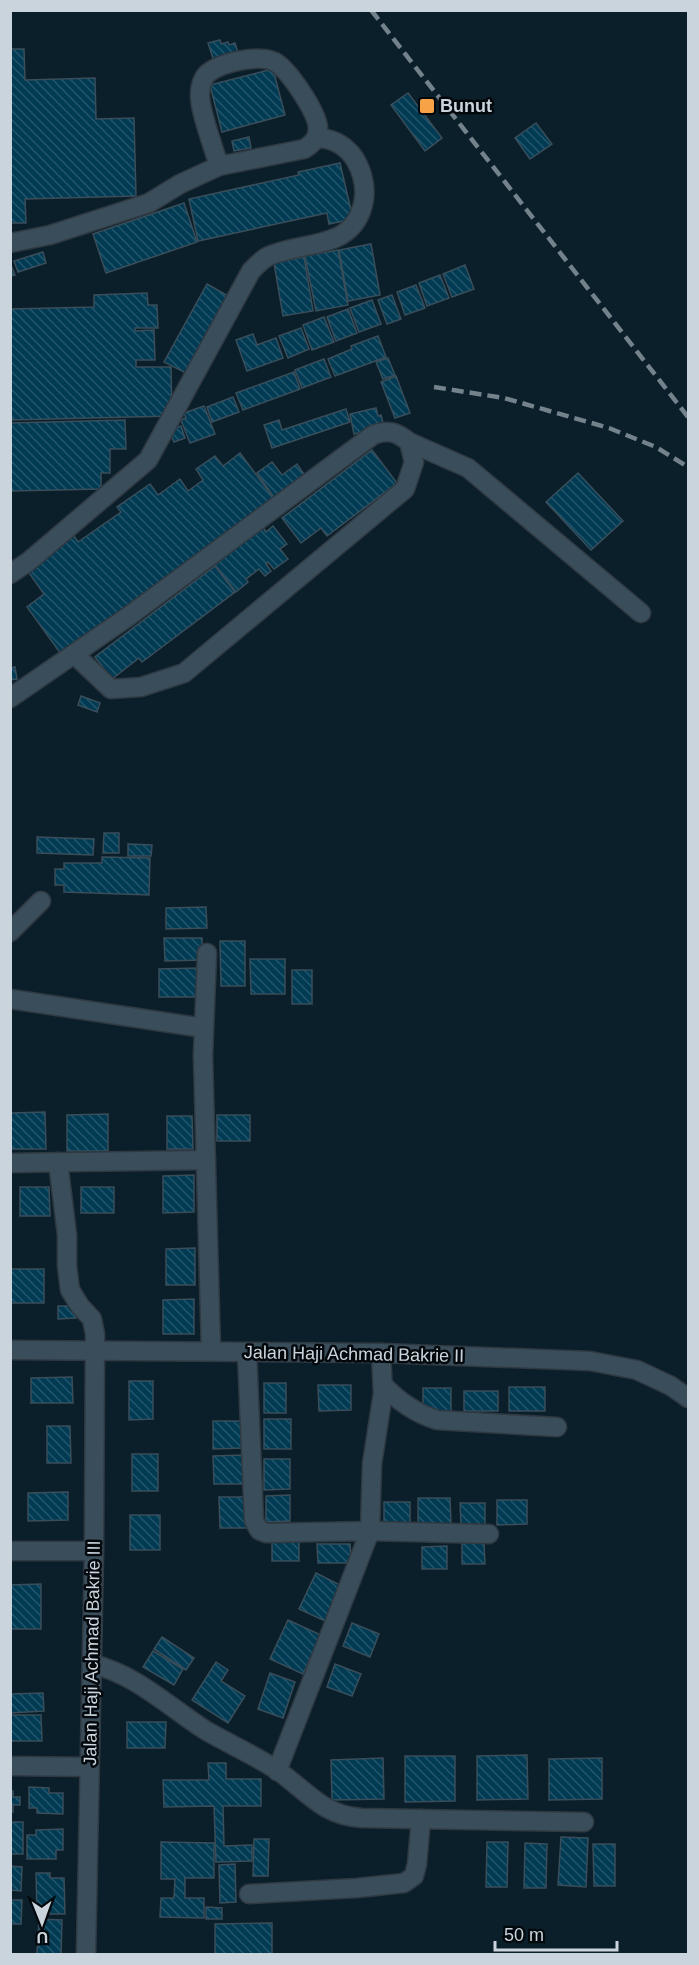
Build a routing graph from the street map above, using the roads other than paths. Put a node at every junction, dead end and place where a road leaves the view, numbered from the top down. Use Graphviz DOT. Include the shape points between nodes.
graph roads {
  1 [pos="316,138"];
  2 [pos="219,166"];
  3 [pos="10,243"];
  4 [pos="409,442"];
  5 [pos="10,574"];
  6 [pos="641,613"];
  7 [pos="74,654"];
  8 [pos="10,698"];
  9 [pos="41,901"];
  10 [pos="10,932"];
  11 [pos="207,953"];
  12 [pos="10,999"];
  13 [pos="204,1028"];
  14 [pos="206,1160"];
  15 [pos="58,1162"];
  16 [pos="10,1163"];
  17 [pos="10,1350"];
  18 [pos="95,1351"];
  19 [pos="211,1351"];
  20 [pos="247,1352"];
  21 [pos="381,1353"];
  22 [pos="383,1385"];
  23 [pos="688,1398"];
  24 [pos="557,1427"];
  25 [pos="370,1531"];
  26 [pos="489,1534"];
  27 [pos="10,1551"];
  28 [pos="94,1551"];
  29 [pos="92,1664"];
  30 [pos="10,1766"];
  31 [pos="89,1767"];
  32 [pos="277,1771"];
  33 [pos="421,1819"];
  34 [pos="584,1822"];
  35 [pos="249,1894"];
  36 [pos="86,1954"];
  1 -- 2 [label="street" via="304,149"];
  1 -- 2 [label="street" via="318,126 310,107 281,67 273,61 258,59 220,65 206,75 200,94"];
  1 -- 5 [label="street" via="339,144 358,164 365,189 353,227 334,239 267,256 251,271 148,460"];
  2 -- 3 [label="street" via="149,203 50,235"];
  4 -- 6 [label="street" via="468,468"];
  4 -- 7 [label="street" via="392,432 372,435"];
  4 -- 7 [label="street" via="414,462 405,489 184,674 141,687 111,689"];
  7 -- 8 [label="street"];
  9 -- 10 [label="street"];
  11 -- 13 [label="street"];
  12 -- 13 [label="street"];
  13 -- 14 [label="street"];
  14 -- 15 [label="street"];
  14 -- 19 [label="street"];
  15 -- 16 [label="street"];
  15 -- 18 [label="street, Jalan Haji Achmad Bakrie III" via="70,1290 92,1319"];
  17 -- 18 [label="street, Jalan Haji Achmad Bakrie II"];
  18 -- 19 [label="street, Jalan Haji Achmad Bakrie II"];
  18 -- 28 [label="street, Jalan Haji Achmad Bakrie III"];
  19 -- 20 [label="street, Jalan Haji Achmad Bakrie II"];
  20 -- 21 [label="street, Jalan Haji Achmad Bakrie II"];
  20 -- 25 [label="street" via="254,1521 259,1530"];
  21 -- 22 [label="street"];
  21 -- 23 [label="street, Jalan Haji Achmad Bakrie II" via="607,1364 638,1370"];
  22 -- 24 [label="street" via="406,1406 437,1420"];
  22 -- 25 [label="street" via="372,1457"];
  25 -- 26 [label="street"];
  25 -- 32 [label="street"];
  27 -- 28 [label="street"];
  28 -- 29 [label="street, Jalan Haji Achmad Bakrie III"];
  29 -- 31 [label="street, Jalan Haji Achmad Bakrie III"];
  29 -- 32 [label="street" via="126,1676 203,1728"];
  30 -- 31 [label="street"];
  31 -- 36 [label="street, Jalan Haji Achmad Bakrie III"];
  32 -- 33 [label="street" via="338,1815"];
  33 -- 34 [label="street"];
  33 -- 35 [label="street" via="414,1876 404,1883"];
}
